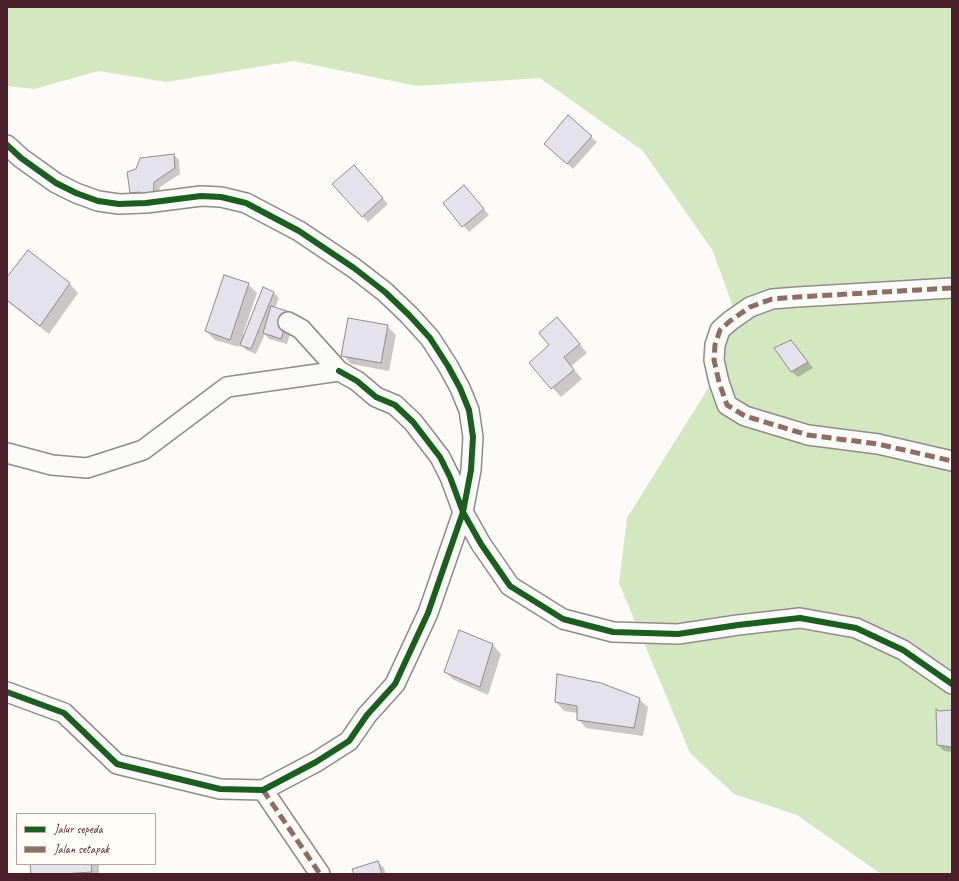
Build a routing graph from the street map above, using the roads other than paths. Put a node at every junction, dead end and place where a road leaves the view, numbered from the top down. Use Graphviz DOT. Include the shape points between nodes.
graph roads {
  1 [pos="7,145"];
  2 [pos="952,288"];
  3 [pos="288,322"];
  4 [pos="340,372"];
  5 [pos="7,453"];
  6 [pos="952,461"];
  7 [pos="463,512"];
  8 [pos="952,684"];
  9 [pos="7,692"];
  10 [pos="263,790"];
  11 [pos="320,874"];
  1 -- 7 [label="street" via="56,183 98,201 119,204 146,203 201,196 221,197 246,203 299,231 385,292 430,338 460,388 469,410 473,437 471,470"];
  2 -- 6 [label="street" via="772,299 750,307 720,330 714,360 727,405 745,416 808,435 878,444"];
  3 -- 4 [label="street" via="301,329"];
  4 -- 5 [label="street" via="227,387 143,450 87,468 52,465"];
  4 -- 7 [label="street" via="357,381 376,397 395,405 412,422 440,457"];
  7 -- 8 [label="street" via="480,544 510,586 562,619 613,632 678,634 800,618 856,628 903,650"];
  7 -- 10 [label="street" via="428,613 395,684 367,715 349,741"];
  9 -- 10 [label="street" via="64,713 117,764 220,789"];
  10 -- 11 [label="street"];
}
